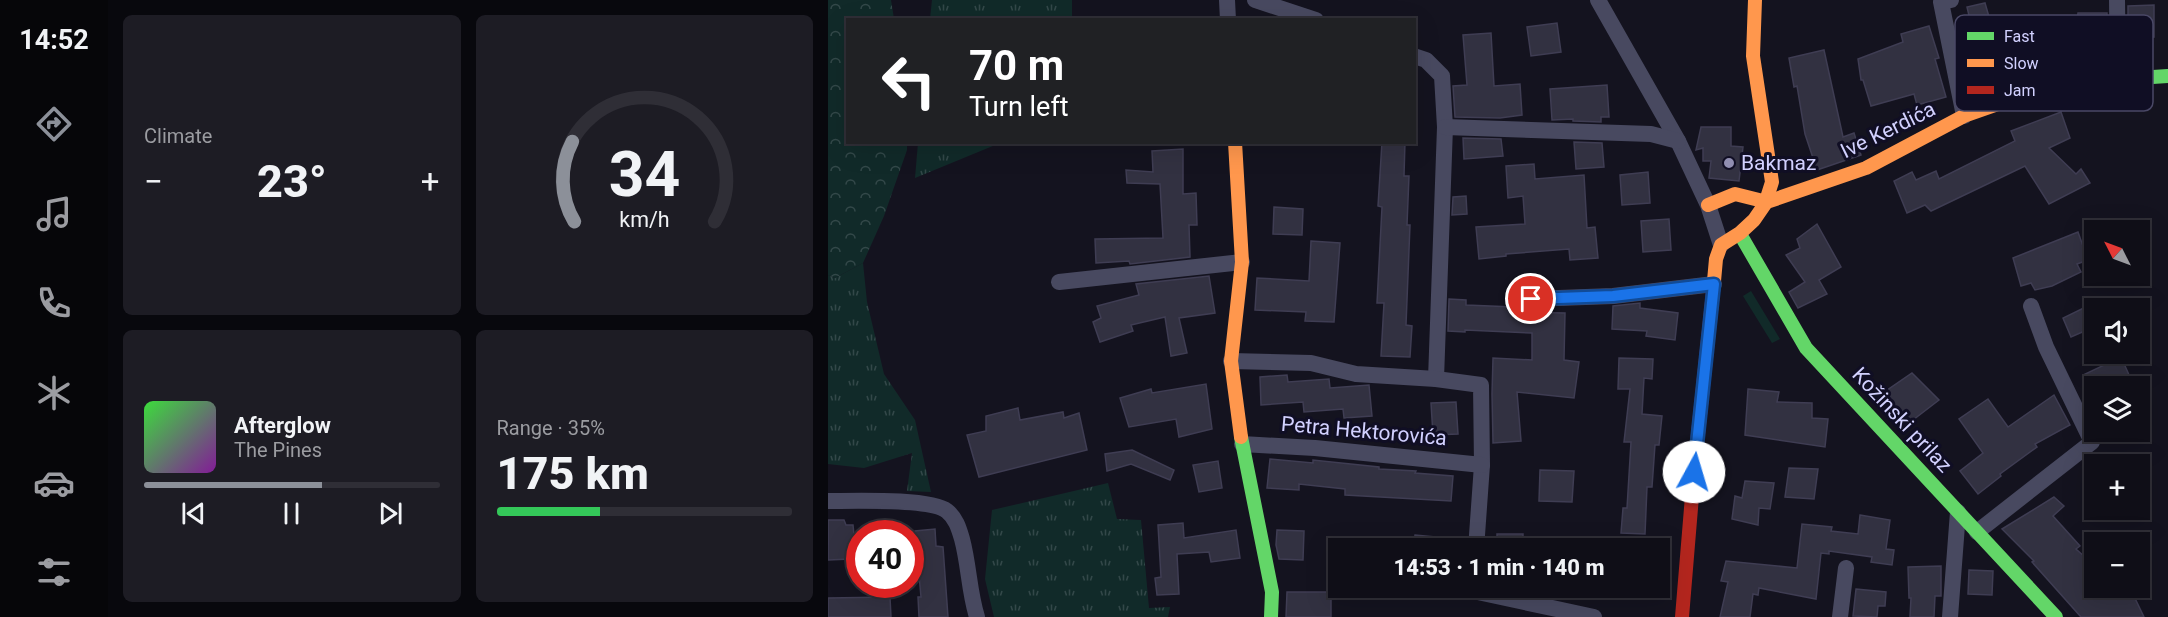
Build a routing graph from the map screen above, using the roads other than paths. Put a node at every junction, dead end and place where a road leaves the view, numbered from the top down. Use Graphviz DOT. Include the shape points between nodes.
graph roads {
  1 [pos="1227,0"];
  2 [pos="1255,0"];
  3 [pos="1598,0"];
  4 [pos="1755,0"];
  5 [pos="1952,0"];
  6 [pos="2117,0"];
  7 [pos="2117,15"];
  8 [pos="1228,18"];
  9 [pos="1311,18"];
  10 [pos="1416,57"];
  11 [pos="1955,71"];
  12 [pos="2168,76"];
  13 [pos="2153,77"];
  14 [pos="1963,111"];
  15 [pos="1978,111"];
  16 [pos="1964,116"];
  17 [pos="1445,127"];
  18 [pos="1678,141"];
  19 [pos="1235,144"];
  20 [pos="1767,202"];
  21 [pos="1708,205"];
  22 [pos="1740,234"];
  23 [pos="1721,245"];
  24 [pos="1242,262"];
  25 [pos="1059,282"];
  26 [pos="1714,284"];
  27 [pos="1531,299"];
  28 [pos="2031,306"];
  29 [pos="1231,361"];
  30 [pos="1436,379"];
  31 [pos="1242,444"];
  32 [pos="1482,465"];
  33 [pos="828,501"];
  34 [pos="1958,512"];
  35 [pos="1977,532"];
  36 [pos="1477,538"];
  37 [pos="1846,568"];
  38 [pos="1509,598"];
  39 [pos="976,617"];
  40 [pos="1272,617"];
  41 [pos="1593,617"];
  42 [pos="1682,617"];
  43 [pos="1840,617"];
  44 [pos="1950,617"];
  45 [pos="2056,617"];
  1 -- 8 [label="street"];
  2 -- 9 [label="street"];
  3 -- 18 [label="street"];
  4 -- 20 [label="street" via="1754,56 1772,182"];
  5 -- 11 [label="street" via="1941,2"];
  6 -- 7 [label="street"];
  10 -- 17 [label="street" via="1426,60 1442,76"];
  12 -- 13 [label="street, Ive Kerdića"];
  14 -- 16 [label="street"];
  15 -- 16 [label="street, Ive Kerdića"];
  16 -- 20 [label="street, Ive Kerdića" via="1866,168"];
  17 -- 18 [label="street" via="1651,134"];
  17 -- 30 [label="street"];
  18 -- 21 [label="street"];
  19 -- 24 [label="street"];
  20 -- 21 [label="street" via="1736,194"];
  20 -- 22 [label="street"];
  21 -- 23 [label="street"];
  22 -- 23 [label="street"];
  22 -- 34 [label="street, Kožinski prilaz" via="1806,348"];
  23 -- 26 [label="street"];
  24 -- 25 [label="street"];
  24 -- 29 [label="street"];
  26 -- 27 [label="street" via="1613,296"];
  26 -- 42 [label="street"];
  28 -- 35 [label="street" via="2046,347 2092,442"];
  29 -- 30 [label="street" via="1311,363 1356,374"];
  29 -- 31 [label="street"];
  30 -- 32 [label="street" via="1481,385"];
  31 -- 32 [label="street, Petra Hektorovića"];
  31 -- 40 [label="street" via="1272,592"];
  32 -- 36 [label="street"];
  33 -- 39 [label="street" via="927,504 946,510 956,521 963,541"];
  34 -- 35 [label="street, Kožinski prilaz"];
  34 -- 44 [label="street"];
  35 -- 45 [label="street, Kožinski prilaz"];
  37 -- 43 [label="street"];
  38 -- 41 [label="street"];
}
